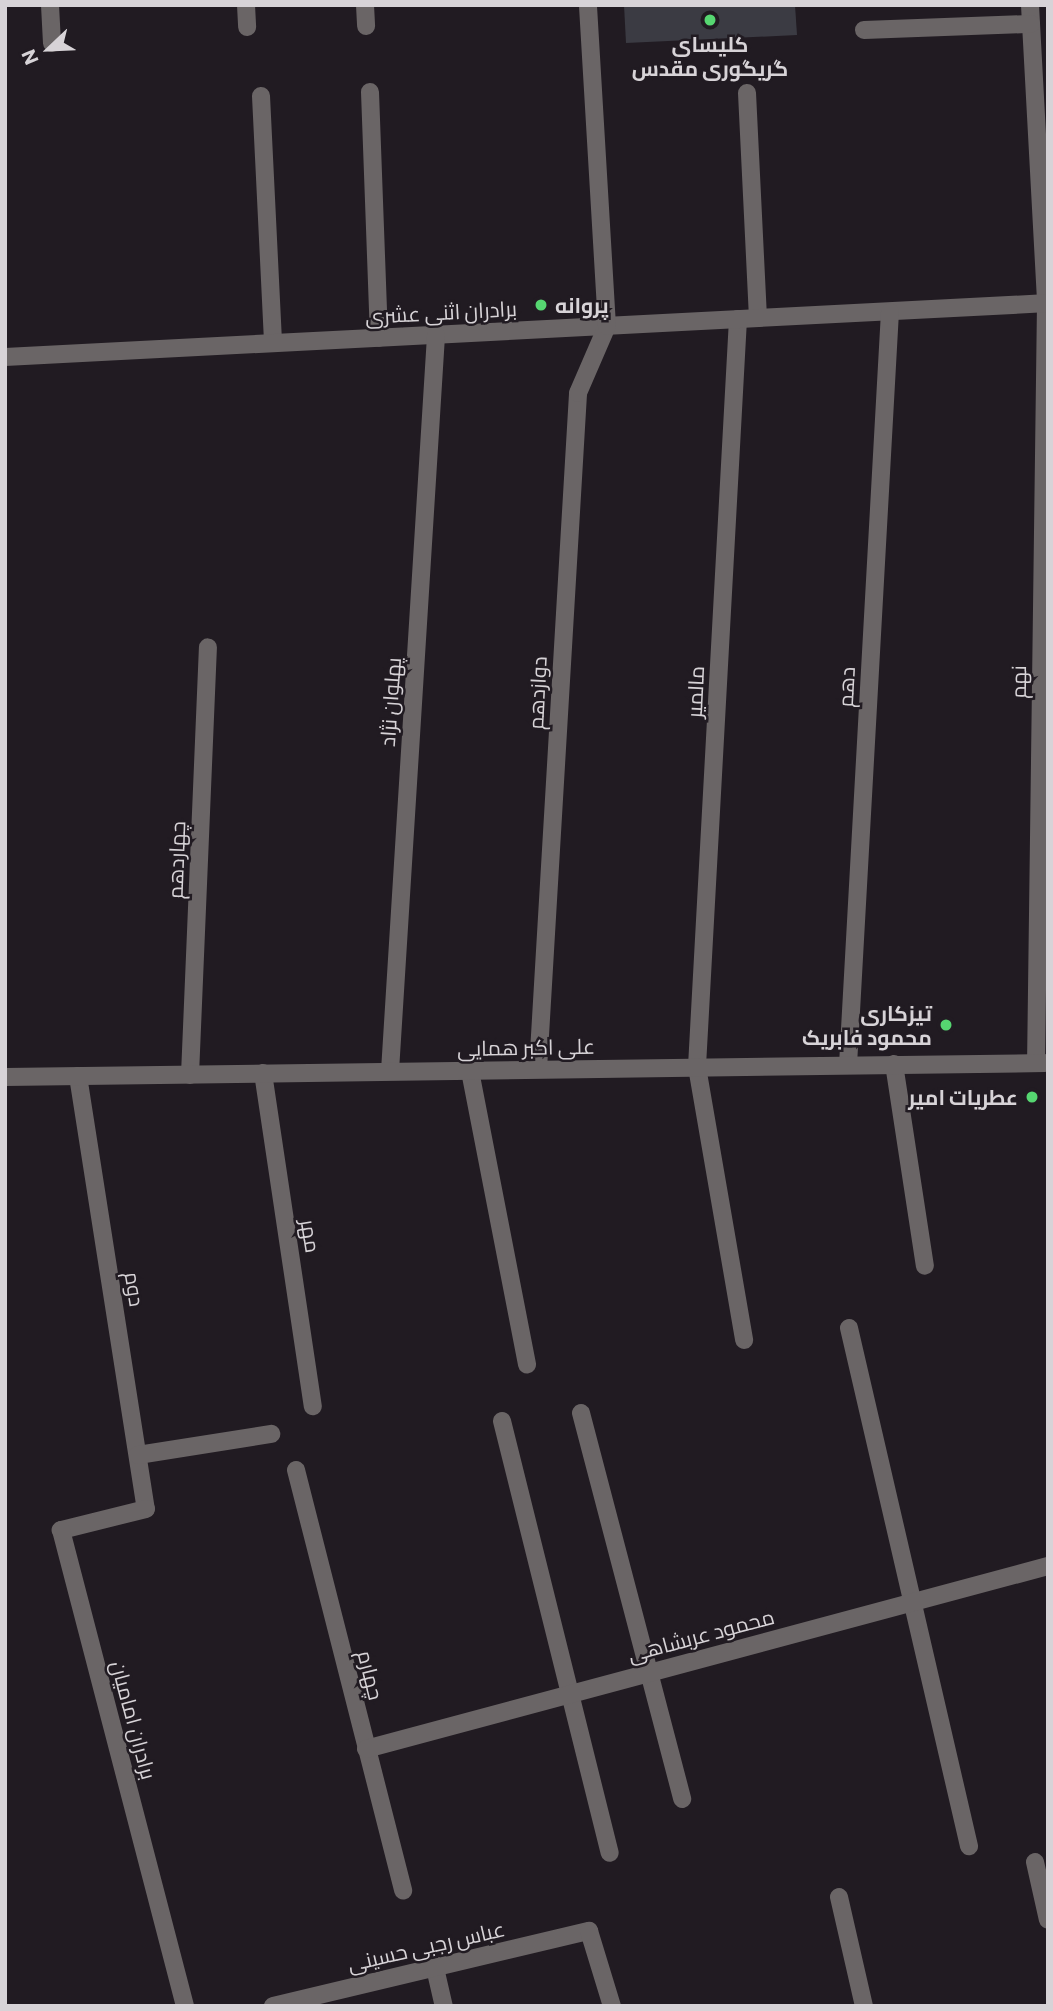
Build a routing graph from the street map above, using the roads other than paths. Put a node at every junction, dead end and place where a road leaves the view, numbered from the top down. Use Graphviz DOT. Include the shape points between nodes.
graph roads {
  1 [pos="50,5"];
  2 [pos="246,5"];
  3 [pos="365,5"];
  4 [pos="588,5"];
  5 [pos="1031,14"];
  6 [pos="366,26"];
  7 [pos="247,27"];
  8 [pos="864,30"];
  9 [pos="52,43"];
  10 [pos="370,92"];
  11 [pos="747,93"];
  12 [pos="261,96"];
  13 [pos="1047,303"];
  14 [pos="890,312"];
  15 [pos="758,318"];
  16 [pos="738,319"];
  17 [pos="607,326"];
  18 [pos="436,335"];
  19 [pos="379,338"];
  20 [pos="273,343"];
  21 [pos="5,357"];
  22 [pos="208,647"];
  23 [pos="1042,1063"];
  24 [pos="848,1065"];
  25 [pos="894,1065"];
  26 [pos="697,1067"];
  27 [pos="538,1069"];
  28 [pos="470,1070"];
  29 [pos="390,1072"];
  30 [pos="263,1073"];
  31 [pos="190,1074"];
  32 [pos="78,1076"];
  33 [pos="5,1077"];
  34 [pos="925,1266"];
  35 [pos="849,1328"];
  36 [pos="744,1340"];
  37 [pos="527,1365"];
  38 [pos="313,1406"];
  39 [pos="581,1413"];
  40 [pos="502,1421"];
  41 [pos="271,1434"];
  42 [pos="138,1455"];
  43 [pos="296,1470"];
  44 [pos="146,1508"];
  45 [pos="1048,1566"];
  46 [pos="915,1601"];
  47 [pos="652,1672"];
  48 [pos="570,1694"];
  49 [pos="366,1748"];
  50 [pos="682,1799"];
  51 [pos="969,1846"];
  52 [pos="610,1853"];
  53 [pos="1035,1862"];
  54 [pos="403,1891"];
  55 [pos="839,1897"];
  56 [pos="1048,1920"];
  57 [pos="435,1968"];
  58 [pos="185,2006"];
  59 [pos="273,2006"];
  60 [pos="444,2006"];
  61 [pos="612,2006"];
  62 [pos="864,2006"];
  1 -- 9 [label="street"];
  2 -- 7 [label="street"];
  3 -- 6 [label="street"];
  4 -- 17 [label="street"];
  5 -- 8 [label="street"];
  5 -- 13 [label="street, نهم"];
  10 -- 19 [label="street"];
  11 -- 15 [label="street"];
  12 -- 20 [label="street"];
  13 -- 14 [label="street, برادران اثنی عشری"];
  13 -- 23 [label="street, نهم"];
  14 -- 15 [label="street, برادران اثنی عشری"];
  14 -- 24 [label="street, دهم"];
  15 -- 16 [label="street, برادران اثنی عشری"];
  16 -- 17 [label="street, برادران اثنی عشری"];
  16 -- 26 [label="street, مالمیر"];
  17 -- 18 [label="street, برادران اثنی عشری"];
  17 -- 27 [label="street, دوازدهم" via="584,370 578,402"];
  18 -- 19 [label="street, برادران اثنی عشری"];
  18 -- 29 [label="street, پهلوان نژاد"];
  19 -- 20 [label="street, برادران اثنی عشری"];
  20 -- 21 [label="street, برادران اثنی عشری"];
  22 -- 31 [label="street, چهاردهم"];
  23 -- 25 [label="street, علی اکبر همایی"];
  24 -- 25 [label="street, علی اکبر همایی"];
  24 -- 26 [label="street, علی اکبر همایی"];
  25 -- 34 [label="street"];
  26 -- 27 [label="street, علی اکبر همایی"];
  26 -- 36 [label="street, مالمیر"];
  27 -- 28 [label="street, علی اکبر همایی"];
  28 -- 29 [label="street, علی اکبر همایی"];
  28 -- 37 [label="street"];
  29 -- 30 [label="street, علی اکبر همایی"];
  30 -- 31 [label="street, علی اکبر همایی"];
  30 -- 38 [label="street, مهر"];
  31 -- 32 [label="street, علی اکبر همایی"];
  32 -- 33 [label="street, علی اکبر همایی"];
  32 -- 42 [label="street, دوم"];
  35 -- 46 [label="street"];
  39 -- 47 [label="street"];
  40 -- 48 [label="street"];
  41 -- 42 [label="street"];
  42 -- 44 [label="street, دوم"];
  43 -- 49 [label="street, چهارم"];
  44 -- 58 [label="street, برادران امامیان" via="61,1530"];
  45 -- 46 [label="street, محمود عربشاهی"];
  46 -- 47 [label="street, محمود عربشاهی"];
  46 -- 51 [label="street"];
  47 -- 48 [label="street, محمود عربشاهی"];
  47 -- 50 [label="street"];
  48 -- 49 [label="street, محمود عربشاهی"];
  48 -- 52 [label="street"];
  49 -- 54 [label="street, چهارم"];
  53 -- 56 [label="street"];
  55 -- 62 [label="street"];
  57 -- 59 [label="street, عباس رجبی حسینی"];
  57 -- 60 [label="street"];
  57 -- 61 [label="street, عباس رجبی حسینی" via="589,1931"];
}
